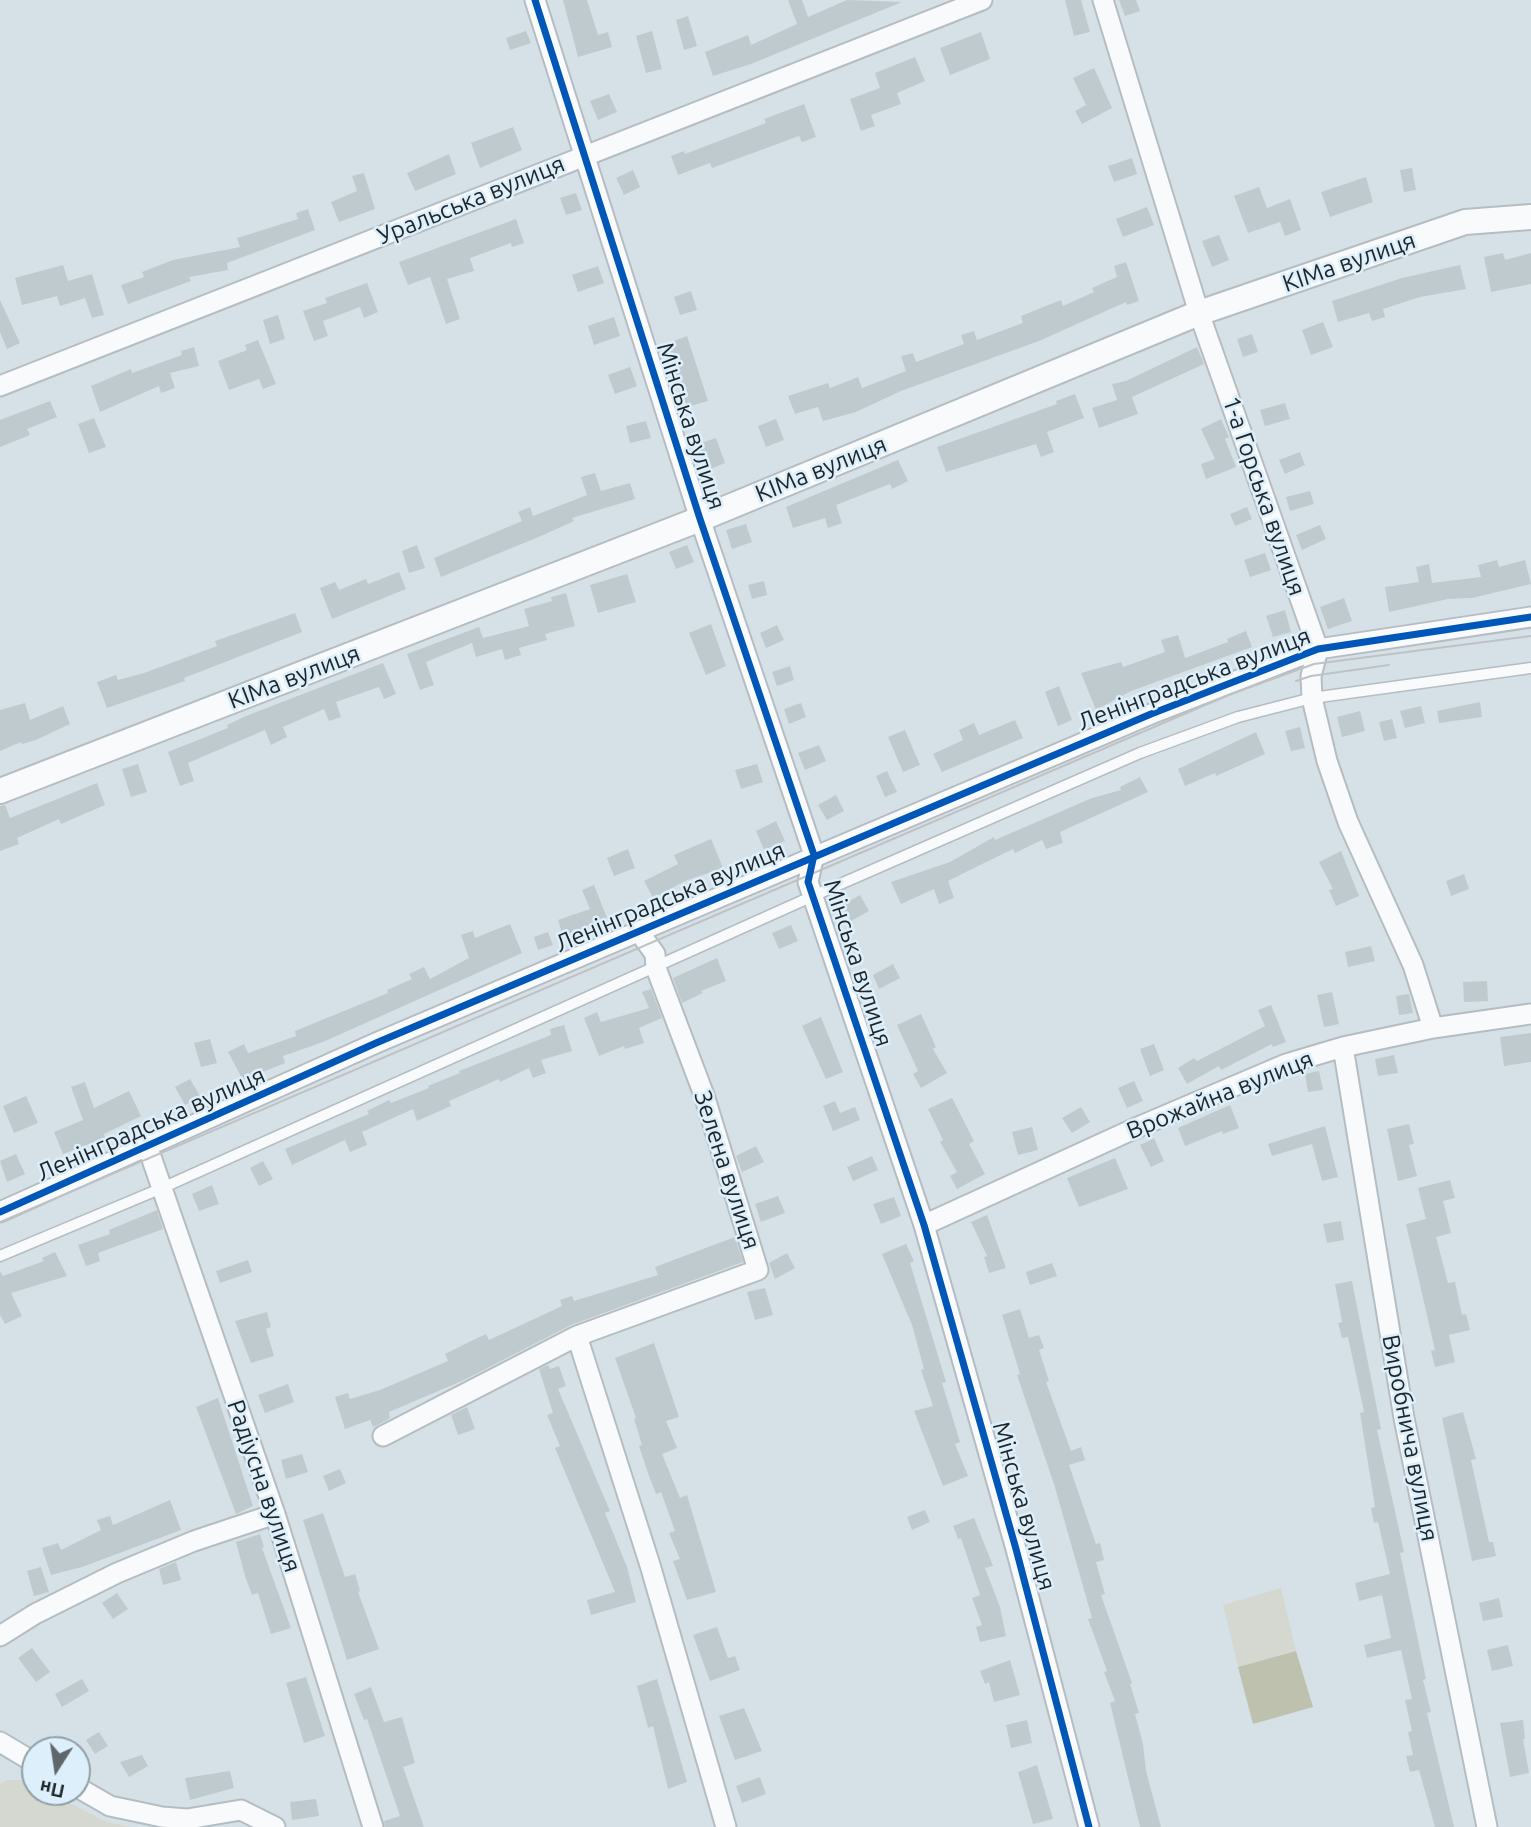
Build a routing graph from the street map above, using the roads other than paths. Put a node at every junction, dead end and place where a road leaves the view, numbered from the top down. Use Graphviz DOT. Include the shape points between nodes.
graph roads {
  1 [pos="535,0"];
  2 [pos="982,0"];
  3 [pos="1103,0"];
  4 [pos="585,155"];
  5 [pos="1531,217"];
  6 [pos="1199,313"];
  7 [pos="0,386"];
  8 [pos="700,519"];
  9 [pos="1531,617"];
  10 [pos="1318,649"];
  11 [pos="1531,668"];
  12 [pos="1312,698"];
  13 [pos="0,790"];
  14 [pos="814,855"];
  15 [pos="813,896"];
  16 [pos="639,932"];
  17 [pos="656,968"];
  18 [pos="1531,1014"];
  19 [pos="1433,1028"];
  20 [pos="1343,1046"];
  21 [pos="148,1148"];
  22 [pos="162,1188"];
  23 [pos="0,1212"];
  24 [pos="924,1225"];
  25 [pos="0,1256"];
  26 [pos="576,1336"];
  27 [pos="383,1436"];
  28 [pos="275,1514"];
  29 [pos="0,1636"];
  30 [pos="0,1742"];
  31 [pos="21,1755"];
  32 [pos="91,1795"];
  33 [pos="275,1827"];
  34 [pos="373,1827"];
  35 [pos="726,1827"];
  36 [pos="1089,1827"];
  37 [pos="1487,1827"];
  1 -- 4 [label="street, Мінська вулиця"];
  2 -- 4 [label="street, Уральська вулиця"];
  3 -- 6 [label="street, 1-а Горська вулиця"];
  4 -- 7 [label="street, Уральська вулиця"];
  4 -- 8 [label="street, Мінська вулиця"];
  5 -- 6 [label="street, КІМа вулиця" via="1465,222"];
  6 -- 8 [label="street, КІМа вулиця"];
  6 -- 10 [label="street, 1-а Горська вулиця"];
  8 -- 13 [label="street, КІМа вулиця"];
  8 -- 14 [label="street, Мінська вулиця"];
  9 -- 10 [label="street, Ленінградська вулиця"];
  10 -- 12 [label="street" via="1311,676"];
  10 -- 14 [label="street, Ленінградська вулиця"];
  11 -- 12 [label="lane"];
  12 -- 15 [label="lane" via="1238,717 1140,753"];
  12 -- 19 [label="street" via="1348,822 1413,965"];
  14 -- 15 [label="street, Мінська вулиця" via="808,882"];
  14 -- 16 [label="street, Ленінградська вулиця"];
  15 -- 17 [label="lane"];
  15 -- 24 [label="street, Мінська вулиця"];
  16 -- 17 [label="street, Зелена вулиця" via="655,954"];
  16 -- 21 [label="street, Ленінградська вулиця" via="376,1043"];
  17 -- 22 [label="lane"];
  17 -- 26 [label="street, Зелена вулиця" via="704,1095 758,1270"];
  18 -- 19 [label="street, Врожайна вулиця"];
  19 -- 20 [label="street, Врожайна вулиця"];
  20 -- 24 [label="street, Врожайна вулиця" via="1286,1064 1163,1116"];
  20 -- 37 [label="street, Виробнича вулиця" via="1404,1418"];
  21 -- 22 [label="street, Радіусна вулиця"];
  21 -- 23 [label="street, Ленінградська вулиця"];
  22 -- 25 [label="lane"];
  22 -- 28 [label="street, Радіусна вулиця"];
  24 -- 36 [label="street, Мінська вулиця"];
  26 -- 27 [label="street, Зелена вулиця"];
  26 -- 35 [label="street" via="650,1565"];
  28 -- 29 [label="street" via="117,1573"];
  28 -- 34 [label="street, Радіусна вулиця"];
  30 -- 31 [label="street"];
  32 -- 33 [label="street" via="110,1806 162,1817 187,1819 241,1810"];
}
